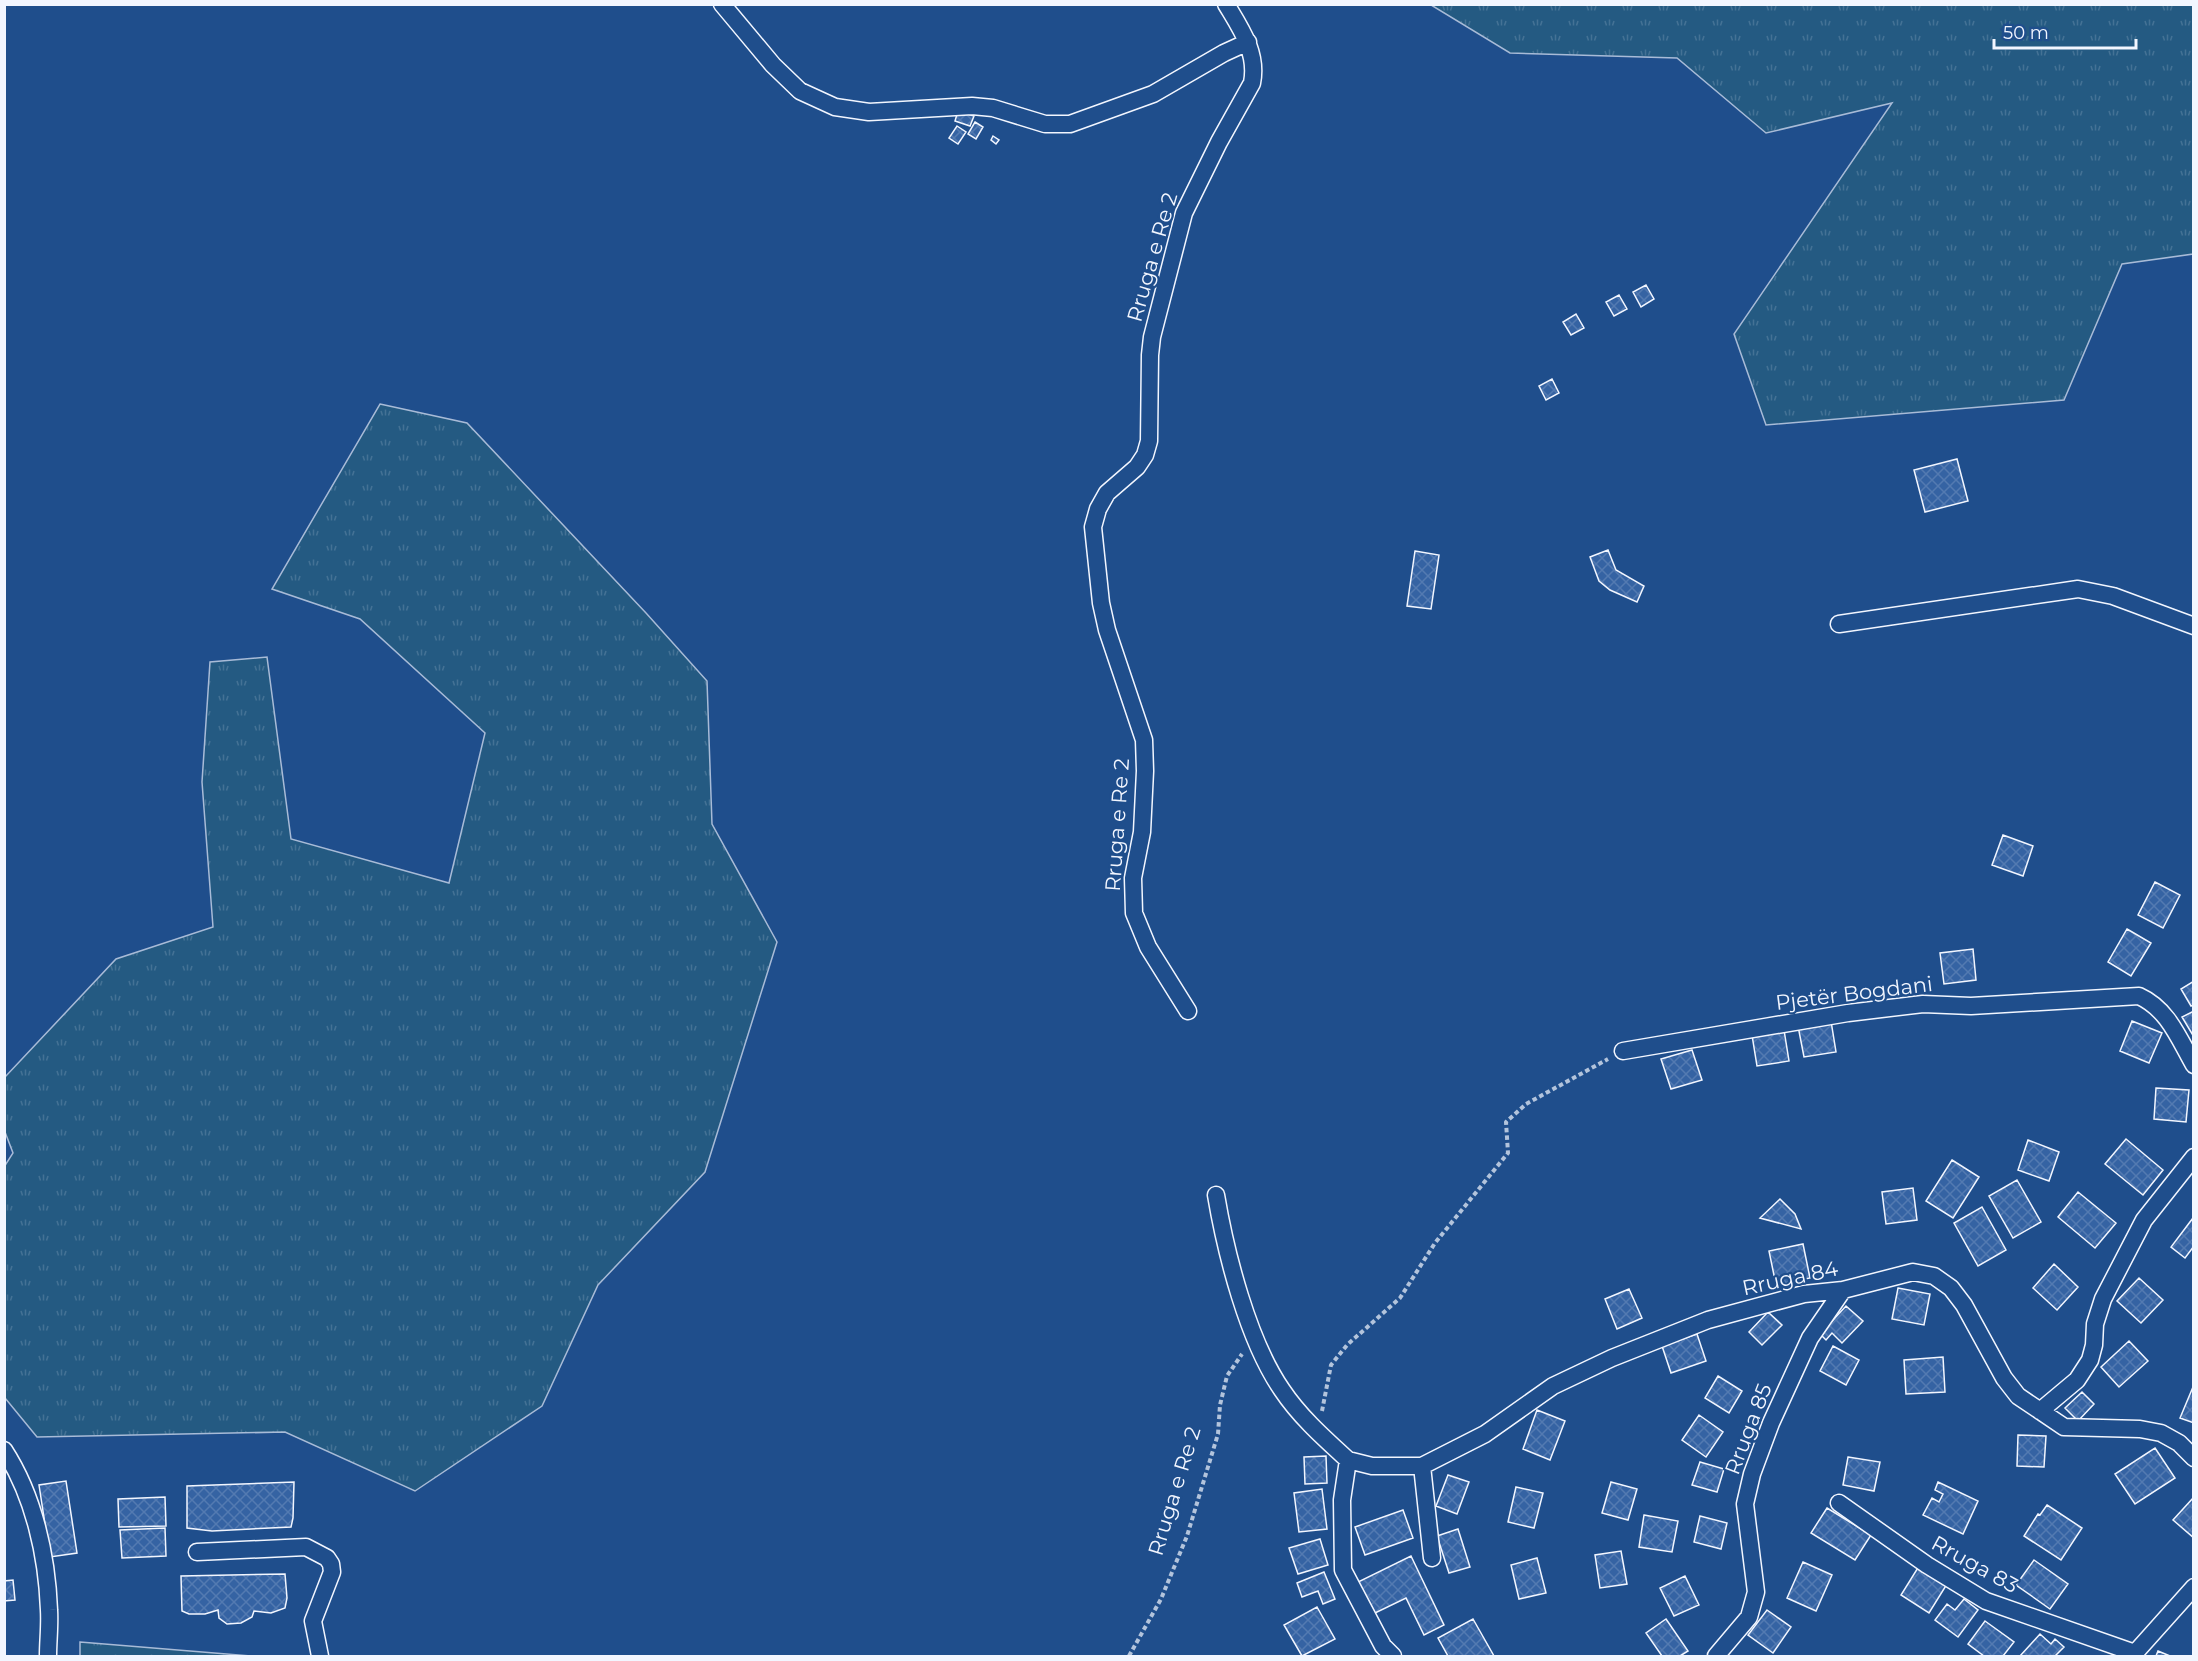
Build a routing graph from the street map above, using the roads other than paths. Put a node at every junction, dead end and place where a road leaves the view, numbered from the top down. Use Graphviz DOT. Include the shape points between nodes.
graph roads {
  1 [pos="722,4"];
  2 [pos="1226,4"];
  3 [pos="1248,42"];
  4 [pos="1839,624"];
  5 [pos="2193,626"];
  6 [pos="1188,1011"];
  7 [pos="1623,1051"];
  8 [pos="2193,1065"];
  9 [pos="2193,1157"];
  10 [pos="1216,1195"];
  11 [pos="1844,1290"];
  12 [pos="2040,1411"];
  13 [pos="4,1450"];
  14 [pos="2193,1458"];
  15 [pos="1348,1460"];
  16 [pos="1422,1466"];
  17 [pos="1839,1503"];
  18 [pos="197,1552"];
  19 [pos="1432,1558"];
  20 [pos="2193,1587"];
  21 [pos="2135,1655"];
  22 [pos="48,1656"];
  23 [pos="320,1656"];
  24 [pos="1393,1656"];
  25 [pos="1716,1656"];
  1 -- 3 [label="street" via="800,91 835,107 868,112 972,106 993,108 1045,124 1071,124 1153,93"];
  2 -- 3 [label="street, Rruga e Re 2"];
  3 -- 6 [label="street, Rruga e Re 2" via="1252,83 1184,213 1152,338 1149,441 1145,455 1107,493 1093,527 1107,630 1143,740 1142,832 1133,878 1134,913 1148,947"];
  4 -- 5 [label="street" via="2078,588 2123,599"];
  7 -- 8 [label="street, Pjetër Bogdani" via="1923,1004 1971,1006 2139,996 2164,1012"];
  9 -- 12 [label="street" via="2144,1220 2103,1299 2090,1360 2077,1380"];
  10 -- 15 [label="street" via="1223,1237 1254,1337 1282,1390 1317,1432"];
  11 -- 12 [label="street, Rruga 84" via="1912,1272 1934,1276 1951,1288 1964,1305 2018,1396"];
  11 -- 16 [label="street, Rruga 84" via="1804,1294 1707,1320 1612,1358 1553,1386 1485,1434"];
  11 -- 25 [label="street, Rruga 85" via="1810,1338 1752,1474 1745,1504 1756,1592 1749,1617"];
  12 -- 14 [label="street, Rruga 84" via="2064,1427 2162,1433 2180,1443"];
  13 -- 22 [label="street" via="37,1526 49,1611"];
  15 -- 16 [label="street, Rruga 84" via="1372,1466"];
  15 -- 24 [label="street" via="1342,1500 1342,1570"];
  16 -- 19 [label="street"];
  17 -- 21 [label="street, Rruga 83" via="1926,1565 1986,1601"];
  18 -- 23 [label="street" via="306,1547 327,1558 332,1572 313,1621"];
  20 -- 21 [label="street"];
}
